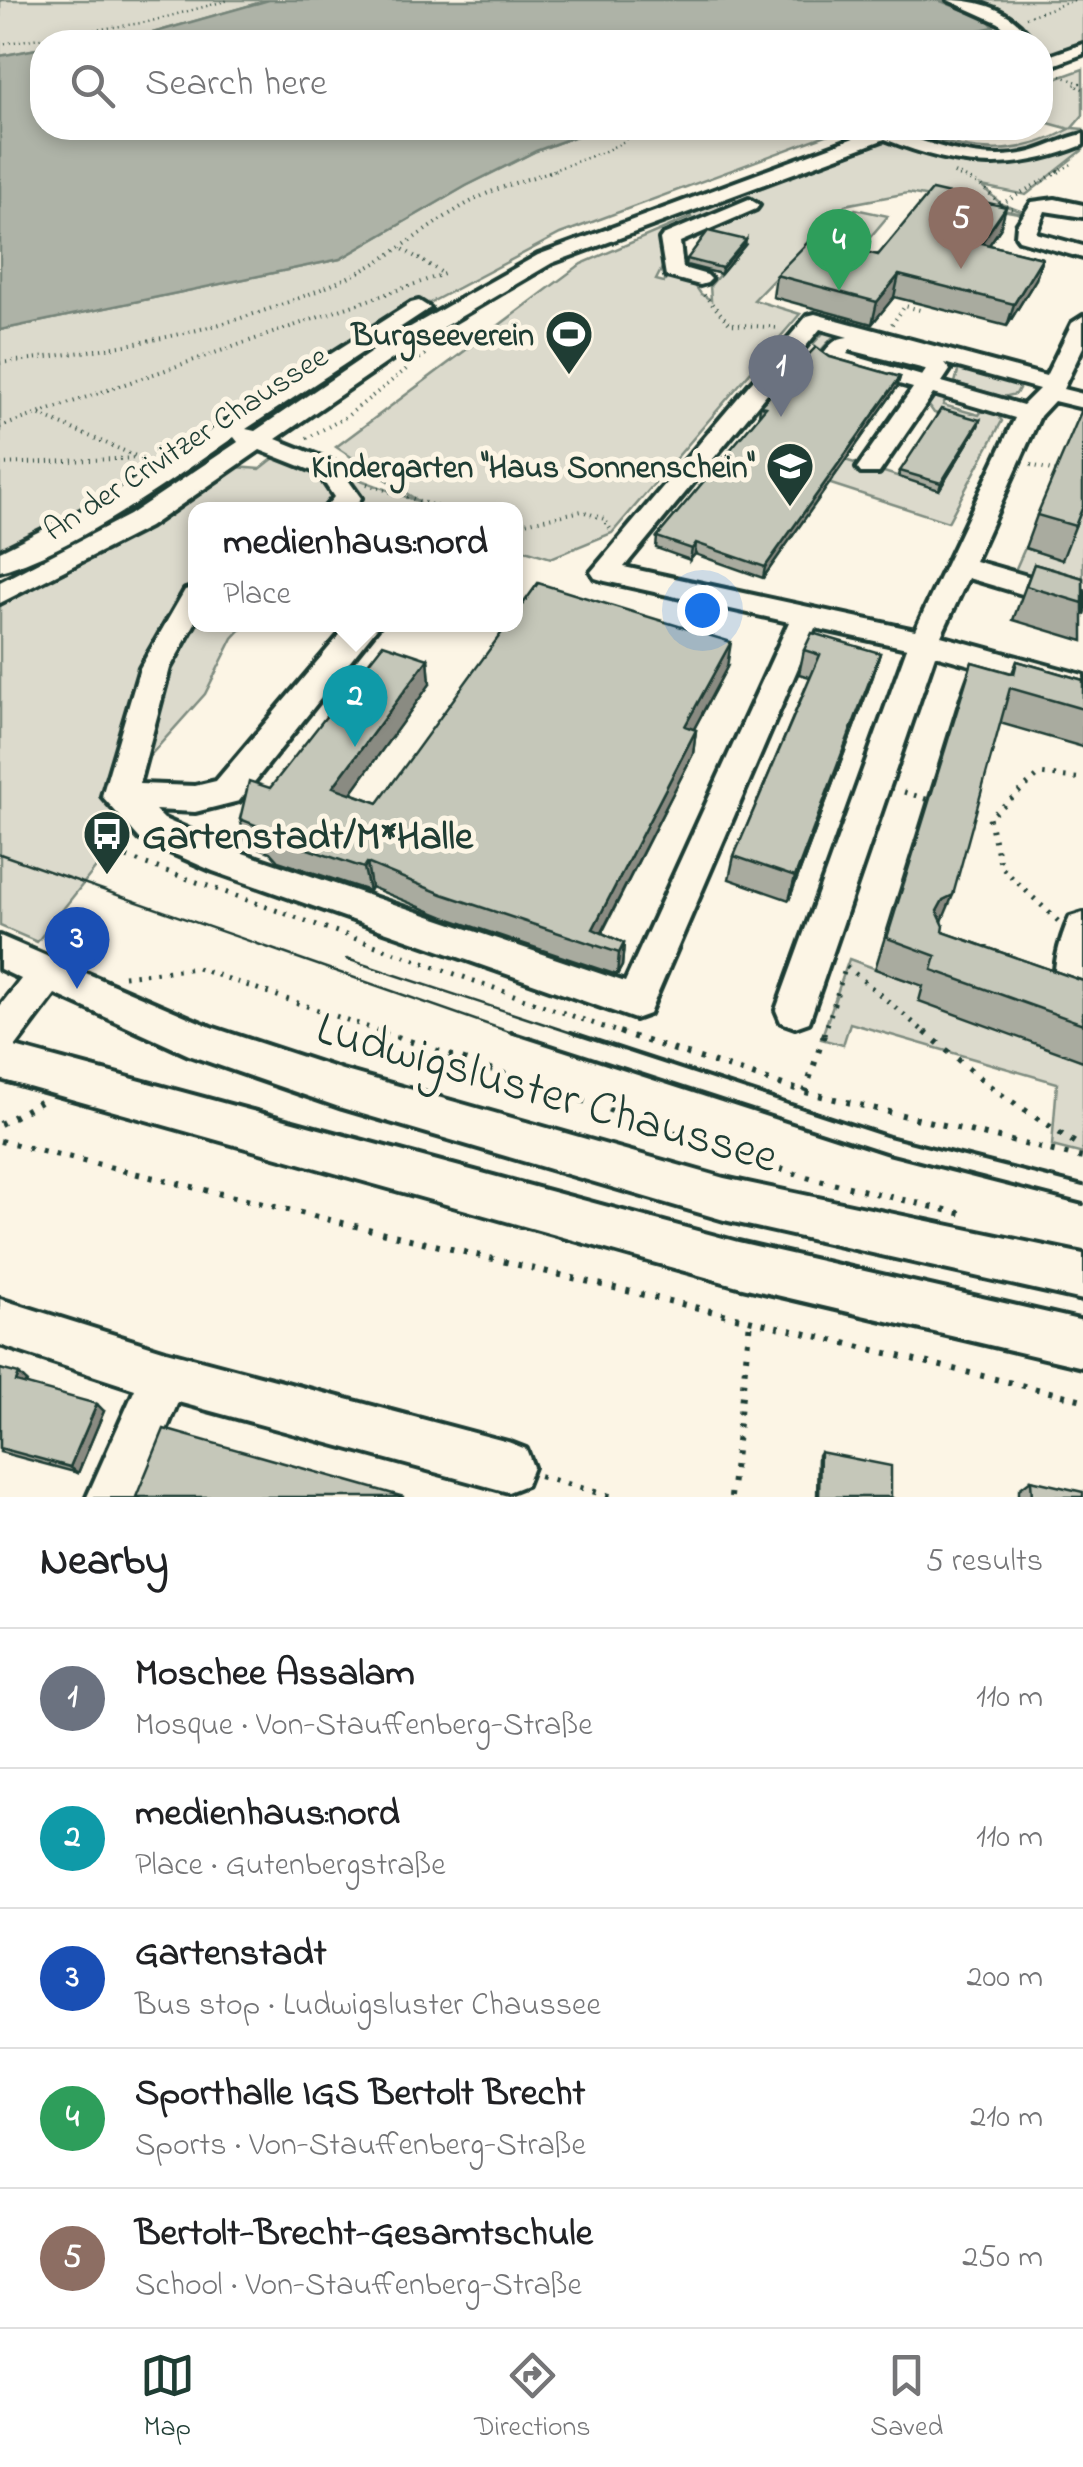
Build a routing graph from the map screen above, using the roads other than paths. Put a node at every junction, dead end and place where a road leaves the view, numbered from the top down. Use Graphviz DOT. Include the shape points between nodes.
graph roads {
  1 [pos="955,0"];
  2 [pos="1019,30"];
  3 [pos="1083,49"];
  4 [pos="1053,60"];
  5 [pos="1083,61"];
  6 [pos="1053,71"];
  7 [pos="1083,139"];
  8 [pos="828,140"];
  9 [pos="870,140"];
  10 [pos="892,140"];
  11 [pos="912,140"];
  12 [pos="1083,211"];
  13 [pos="1083,252"];
  14 [pos="700,279"];
  15 [pos="1083,323"];
  16 [pos="791,338"];
  17 [pos="928,385"];
  18 [pos="1051,389"];
  19 [pos="1083,401"];
  20 [pos="1028,414"];
  21 [pos="232,430"];
  22 [pos="271,446"];
  23 [pos="870,468"];
  24 [pos="344,502"];
  25 [pos="0,562"];
  26 [pos="959,566"];
  27 [pos="0,594"];
  28 [pos="1083,602"];
  29 [pos="188,610"];
  30 [pos="801,626"];
  31 [pos="359,632"];
  32 [pos="924,642"];
  33 [pos="1083,686"];
  34 [pos="119,796"];
  35 [pos="1082,935"];
  36 [pos="0,952"];
  37 [pos="1036,973"];
  38 [pos="48,974"];
  39 [pos="1077,987"];
  40 [pos="795,1010"];
  41 [pos="0,1036"];
  42 [pos="0,1061"];
  43 [pos="1083,1277"];
  44 [pos="0,1322"];
  45 [pos="1083,1344"];
  46 [pos="166,1376"];
  47 [pos="508,1467"];
  48 [pos="112,1497"];
  1 -- 2 [label="street"];
  3 -- 4 [label="street"];
  5 -- 6 [label="street"];
  7 -- 11 [label="street" via="1024,159 942,152"];
  8 -- 21 [label="street, An der Crivitzer Chaussee" via="524,251 375,332"];
  9 -- 22 [label="street, An der Crivitzer Chaussee" via="545,259 406,338"];
  10 -- 14 [label="street" via="892,146 841,172 670,239 672,272"];
  12 -- 13 [label="street" via="1039,206 1019,223 1026,236"];
  15 -- 18 [label="street"];
  16 -- 17 [label="street" via="838,360"];
  16 -- 18 [label="street" via="815,321"];
  16 -- 32 [label="street" via="605,572"];
  17 -- 20 [label="street"];
  17 -- 23 [label="street"];
  18 -- 19 [label="street"];
  18 -- 20 [label="street"];
  20 -- 26 [label="street"];
  21 -- 22 [label="street"];
  21 -- 25 [label="street, An der Crivitzer Chaussee" via="114,504"];
  22 -- 24 [label="street" via="327,468 348,498"];
  22 -- 27 [label="street, An der Crivitzer Chaussee"];
  26 -- 28 [label="street"];
  26 -- 32 [label="street"];
  29 -- 34 [label="street" via="156,668"];
  30 -- 34 [label="street" via="635,1002 225,861 152,829"];
  31 -- 34 [label="street" via="227,792"];
  32 -- 33 [label="street"];
  32 -- 40 [label="street"];
  35 -- 39 [label="street"];
  36 -- 38 [label="street, Ludwigsluster Chaussee"];
  37 -- 39 [label="street"];
  38 -- 41 [label="street"];
  38 -- 43 [label="street, Ludwigsluster Chaussee" via="203,1042 342,1089 724,1199"];
  42 -- 45 [label="street" via="738,1264"];
  44 -- 46 [label="street"];
  46 -- 47 [label="street"];
  46 -- 48 [label="street"];
}
